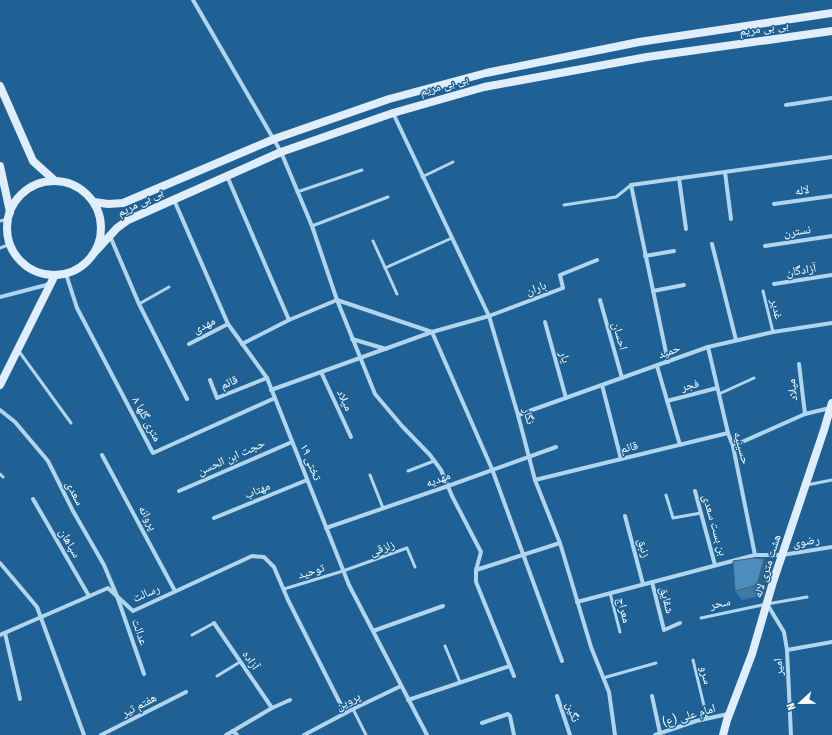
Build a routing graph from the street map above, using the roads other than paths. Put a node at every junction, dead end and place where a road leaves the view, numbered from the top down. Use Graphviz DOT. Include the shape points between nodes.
graph roads {
  1 [pos="193,0"];
  2 [pos="832,13"];
  3 [pos="832,31"];
  4 [pos="0,86"];
  5 [pos="832,98"];
  6 [pos="786,105"];
  7 [pos="393,113"];
  8 [pos="274,139"];
  9 [pos="281,152"];
  10 [pos="832,158"];
  11 [pos="453,162"];
  12 [pos="0,166"];
  13 [pos="362,170"];
  14 [pos="725,172"];
  15 [pos="227,176"];
  16 [pos="422,177"];
  17 [pos="679,178"];
  18 [pos="54,180"];
  19 [pos="631,185"];
  20 [pos="297,192"];
  21 [pos="388,196"];
  22 [pos="832,196"];
  23 [pos="174,199"];
  24 [pos="94,202"];
  25 [pos="774,204"];
  26 [pos="564,205"];
  27 [pos="6,217"];
  28 [pos="732,219"];
  29 [pos="312,226"];
  30 [pos="686,228"];
  31 [pos="109,236"];
  32 [pos="832,236"];
  33 [pos="452,238"];
  34 [pos="373,241"];
  35 [pos="10,244"];
  36 [pos="712,244"];
  37 [pos="765,246"];
  38 [pos="0,248"];
  39 [pos="674,252"];
  40 [pos="94,253"];
  41 [pos="645,256"];
  42 [pos="597,260"];
  43 [pos="385,268"];
  44 [pos="66,274"];
  45 [pos="55,275"];
  46 [pos="832,275"];
  47 [pos="50,284"];
  48 [pos="774,284"];
  49 [pos="684,285"];
  50 [pos="169,287"];
  51 [pos="652,290"];
  52 [pos="763,291"];
  53 [pos="397,294"];
  54 [pos="0,297"];
  55 [pos="337,300"];
  56 [pos="600,300"];
  57 [pos="139,304"];
  58 [pos="489,316"];
  59 [pos="289,320"];
  60 [pos="545,322"];
  61 [pos="832,323"];
  62 [pos="228,324"];
  63 [pos="432,332"];
  64 [pos="773,332"];
  65 [pos="352,339"];
  66 [pos="736,340"];
  67 [pos="189,344"];
  68 [pos="242,344"];
  69 [pos="708,347"];
  70 [pos="17,349"];
  71 [pos="386,349"];
  72 [pos="360,359"];
  73 [pos="668,362"];
  74 [pos="799,364"];
  75 [pos="656,366"];
  76 [pos="321,372"];
  77 [pos="267,378"];
  78 [pos="622,378"];
  79 [pos="754,378"];
  80 [pos="210,380"];
  81 [pos="0,385"];
  82 [pos="602,385"];
  83 [pos="717,388"];
  84 [pos="272,390"];
  85 [pos="719,394"];
  86 [pos="275,398"];
  87 [pos="566,398"];
  88 [pos="187,399"];
  89 [pos="667,401"];
  90 [pos="832,406"];
  91 [pos="0,410"];
  92 [pos="805,414"];
  93 [pos="518,415"];
  94 [pos="71,423"];
  95 [pos="728,433"];
  96 [pos="351,437"];
  97 [pos="292,442"];
  98 [pos="680,445"];
  99 [pos="733,446"];
  100 [pos="556,447"];
  101 [pos="102,455"];
  102 [pos="529,456"];
  103 [pos="621,459"];
  104 [pos="434,461"];
  105 [pos="492,469"];
  106 [pos="408,471"];
  107 [pos="370,475"];
  108 [pos="307,480"];
  109 [pos="535,480"];
  110 [pos="832,480"];
  111 [pos="448,486"];
  112 [pos="806,486"];
  113 [pos="179,491"];
  114 [pos="695,491"];
  115 [pos="666,495"];
  116 [pos="33,499"];
  117 [pos="383,508"];
  118 [pos="701,513"];
  119 [pos="625,516"];
  120 [pos="214,518"];
  121 [pos="326,528"];
  122 [pos="560,543"];
  123 [pos="832,547"];
  124 [pos="523,555"];
  125 [pos="755,555"];
  126 [pos="782,555"];
  127 [pos="0,563"];
  128 [pos="716,565"];
  129 [pos="415,567"];
  130 [pos="476,570"];
  131 [pos="343,571"];
  132 [pos="652,582"];
  133 [pos="643,584"];
  134 [pos="284,589"];
  135 [pos="175,590"];
  136 [pos="610,593"];
  137 [pos="89,596"];
  138 [pos="117,596"];
  139 [pos="807,597"];
  140 [pos="577,602"];
  141 [pos="767,604"];
  142 [pos="443,606"];
  143 [pos="41,618"];
  144 [pos="701,618"];
  145 [pos="214,623"];
  146 [pos="680,623"];
  147 [pos="373,631"];
  148 [pos="620,632"];
  149 [pos="6,633"];
  150 [pos="192,635"];
  151 [pos="0,636"];
  152 [pos="832,642"];
  153 [pos="445,646"];
  154 [pos="787,650"];
  155 [pos="692,660"];
  156 [pos="562,661"];
  157 [pos="240,662"];
  158 [pos="656,663"];
  159 [pos="510,666"];
  160 [pos="144,674"];
  161 [pos="216,676"];
  162 [pos="514,676"];
  163 [pos="603,678"];
  164 [pos="460,682"];
  165 [pos="402,686"];
  166 [pos="186,692"];
  167 [pos="557,696"];
  168 [pos="652,696"];
  169 [pos="20,699"];
  170 [pos="290,700"];
  171 [pos="408,700"];
  172 [pos="272,708"];
  173 [pos="353,709"];
  174 [pos="345,713"];
  175 [pos="729,714"];
  176 [pos="708,718"];
  177 [pos="482,723"];
  178 [pos="233,731"];
  179 [pos="313,734"];
  180 [pos="657,734"];
  181 [pos="84,735"];
  182 [pos="101,735"];
  183 [pos="226,735"];
  184 [pos="237,735"];
  185 [pos="304,735"];
  186 [pos="366,735"];
  187 [pos="427,735"];
  188 [pos="514,735"];
  189 [pos="570,735"];
  190 [pos="615,735"];
  191 [pos="723,735"];
  192 [pos="791,735"];
  1 -- 8 [label="street"];
  2 -- 8 [label="street, بی بی مریم" via="638,42 486,73 389,99"];
  3 -- 7 [label="street, بی بی مریم" via="647,57 484,86"];
  4 -- 18 [label="street" via="34,161"];
  5 -- 6 [label="street"];
  7 -- 9 [label="street, بی بی مریم"];
  7 -- 16 [label="street, نگار"];
  8 -- 9 [label="street"];
  8 -- 24 [label="street, بی بی مریم" via="123,203"];
  9 -- 15 [label="street, بی بی مریم"];
  9 -- 20 [label="street"];
  10 -- 14 [label="street"];
  11 -- 16 [label="lane"];
  12 -- 27 [label="street"];
  13 -- 20 [label="lane"];
  14 -- 17 [label="street"];
  14 -- 28 [label="street"];
  15 -- 23 [label="street, بی بی مریم"];
  15 -- 59 [label="street"];
  16 -- 33 [label="street, نگار"];
  17 -- 19 [label="street"];
  17 -- 30 [label="street"];
  18 -- 24 [label="street" via="70,183 84,190"];
  18 -- 27 [label="street" via="31,186 20,196"];
  19 -- 26 [label="lane" via="616,197"];
  19 -- 41 [label="street"];
  20 -- 29 [label="street"];
  21 -- 29 [label="lane"];
  22 -- 25 [label="street, لاله"];
  23 -- 31 [label="street, بی بی مریم" via="128,220"];
  23 -- 62 [label="street, تختی ۱۹"];
  24 -- 40 [label="street" via="100,214 102,228 100,241"];
  27 -- 35 [label="street"];
  29 -- 55 [label="street"];
  31 -- 40 [label="street, بی بی مریم"];
  31 -- 57 [label="street"];
  32 -- 37 [label="street, نسترن"];
  33 -- 43 [label="lane"];
  33 -- 58 [label="street, نگار"];
  34 -- 43 [label="lane"];
  35 -- 38 [label="lane"];
  35 -- 45 [label="street" via="17,257 28,267 41,273"];
  36 -- 66 [label="street"];
  39 -- 41 [label="street"];
  40 -- 44 [label="street" via="82,266"];
  41 -- 51 [label="street"];
  42 -- 58 [label="street, باران" via="560,275 563,288"];
  43 -- 53 [label="lane"];
  44 -- 45 [label="street"];
  44 -- 86 [label="street, ۸ متری گلها" via="77,308 153,453"];
  45 -- 47 [label="street"];
  46 -- 48 [label="street, آزادگان"];
  47 -- 54 [label="street"];
  47 -- 70 [label="street"];
  49 -- 51 [label="street"];
  50 -- 57 [label="lane"];
  51 -- 73 [label="street"];
  52 -- 64 [label="lane, غدیر"];
  55 -- 59 [label="street"];
  55 -- 63 [label="street"];
  55 -- 65 [label="street"];
  56 -- 78 [label="street, احسان"];
  57 -- 88 [label="street"];
  58 -- 63 [label="street"];
  58 -- 93 [label="street, نگار"];
  59 -- 68 [label="street"];
  60 -- 87 [label="street, یار"];
  61 -- 64 [label="street, حمید"];
  62 -- 67 [label="street, مهدی"];
  62 -- 68 [label="street, تختی ۱۹"];
  63 -- 71 [label="street"];
  63 -- 105 [label="street"];
  64 -- 66 [label="street, حمید"];
  65 -- 71 [label="street"];
  65 -- 72 [label="street"];
  66 -- 69 [label="street, حمید"];
  68 -- 77 [label="street, تختی ۱۹"];
  69 -- 73 [label="street, حمید"];
  69 -- 83 [label="street, حسینیه"];
  70 -- 81 [label="street"];
  70 -- 94 [label="lane"];
  71 -- 72 [label="street"];
  72 -- 76 [label="street"];
  72 -- 104 [label="street" via="375,394"];
  73 -- 75 [label="street, حمید"];
  74 -- 92 [label="street, میلاد"];
  75 -- 78 [label="street, حمید"];
  75 -- 89 [label="street"];
  76 -- 84 [label="street"];
  76 -- 96 [label="street, میلاد"];
  77 -- 80 [label="street, قائم" via="217,398"];
  77 -- 84 [label="street, تختی ۱۹"];
  78 -- 82 [label="street, حمید"];
  79 -- 85 [label="lane"];
  82 -- 87 [label="street, حمید"];
  82 -- 103 [label="street"];
  83 -- 85 [label="street, حسینیه"];
  83 -- 89 [label="street, فجر"];
  84 -- 86 [label="street, تختی ۱۹"];
  85 -- 95 [label="street, حسینیه"];
  86 -- 97 [label="street, تختی ۱۹"];
  87 -- 93 [label="street, حمید"];
  89 -- 98 [label="street"];
  90 -- 92 [label="street"];
  90 -- 112 [label="street, هشت متری لاله"];
  91 -- 138 [label="street, سعدی" via="15,422 48,461 104,565"];
  92 -- 99 [label="street"];
  93 -- 102 [label="street, نگار"];
  95 -- 98 [label="street, قائم"];
  95 -- 99 [label="street, حسینیه"];
  97 -- 108 [label="street, تختی ۱۹"];
  97 -- 113 [label="street, حجت ابن الحسن"];
  98 -- 103 [label="street, قائم"];
  99 -- 125 [label="street, حسینیه"];
  100 -- 102 [label="street, مهدیه"];
  101 -- 135 [label="street, پروانه"];
  102 -- 105 [label="street, مهدیه"];
  102 -- 109 [label="street, نگار"];
  103 -- 109 [label="street, قائم"];
  104 -- 106 [label="lane"];
  104 -- 111 [label="street"];
  105 -- 111 [label="street, مهدیه"];
  105 -- 124 [label="street"];
  107 -- 117 [label="lane"];
  108 -- 120 [label="street, مهتاب"];
  108 -- 121 [label="street, تختی ۱۹"];
  109 -- 122 [label="street, نگار"];
  110 -- 112 [label="lane"];
  111 -- 117 [label="street, مهدیه"];
  111 -- 130 [label="street" via="481,552"];
  112 -- 126 [label="street, هشت متری لاله"];
  114 -- 118 [label="street, بن بست سعدی"];
  115 -- 118 [label="lane" via="673,518"];
  116 -- 137 [label="street, سپاهان"];
  117 -- 121 [label="street, مهدیه"];
  118 -- 128 [label="street, بن بست سعدی"];
  119 -- 133 [label="street, زنبق"];
  121 -- 131 [label="street, تختی ۱۹"];
  122 -- 124 [label="street"];
  122 -- 140 [label="street, نگار"];
  123 -- 126 [label="street, رضوی"];
  124 -- 130 [label="street"];
  124 -- 156 [label="street"];
  125 -- 126 [label="street, رضوی"];
  125 -- 128 [label="street, رضوی"];
  126 -- 141 [label="street, هشت متری لاله"];
  127 -- 143 [label="street" via="37,607"];
  128 -- 132 [label="street, رضوی"];
  129 -- 131 [label="lane, زلزقی" via="407,548"];
  130 -- 159 [label="street" via="476,582"];
  131 -- 134 [label="lane, توحید"];
  131 -- 147 [label="street, تختی ۱۹"];
  132 -- 133 [label="street, رضوی"];
  132 -- 146 [label="street, شقایق" via="664,630"];
  133 -- 136 [label="street, رضوی"];
  134 -- 135 [label="street, رسالت" via="274,567 264,557 252,556"];
  134 -- 174 [label="street"];
  135 -- 138 [label="street, رسالت" via="133,611"];
  136 -- 140 [label="street, رضوی"];
  136 -- 148 [label="lane, معراج"];
  137 -- 138 [label="street, رسالت" via="108,588"];
  137 -- 143 [label="street, رسالت"];
  138 -- 160 [label="street, عدالت"];
  139 -- 141 [label="lane, سحر"];
  140 -- 163 [label="street, نگار"];
  141 -- 144 [label="lane, سحر"];
  141 -- 154 [label="street, امیر" via="784,632"];
  141 -- 175 [label="street, هشت متری لاله" via="752,654"];
  142 -- 147 [label="street"];
  143 -- 149 [label="street, رسالت"];
  143 -- 181 [label="street"];
  145 -- 150 [label="lane"];
  145 -- 157 [label="street, آزاده"];
  147 -- 165 [label="street, تختی ۱۹"];
  149 -- 151 [label="street, رسالت"];
  149 -- 169 [label="street"];
  152 -- 154 [label="street"];
  153 -- 164 [label="lane"];
  154 -- 192 [label="street, امیر"];
  155 -- 176 [label="lane, سرو"];
  157 -- 161 [label="lane"];
  157 -- 172 [label="street, آزاده"];
  158 -- 163 [label="lane"];
  159 -- 162 [label="street"];
  159 -- 164 [label="street"];
  163 -- 190 [label="street, نگار" via="609,692"];
  164 -- 171 [label="street"];
  165 -- 171 [label="street, تختی ۱۹"];
  165 -- 173 [label="street, پروین"];
  166 -- 182 [label="street, هفتم تیر"];
  167 -- 189 [label="street, نگین"];
  168 -- 180 [label="street"];
  170 -- 172 [label="street"];
  171 -- 187 [label="street, تختی ۱۹"];
  172 -- 178 [label="street"];
  173 -- 174 [label="street, پروین"];
  173 -- 186 [label="lane"];
  174 -- 179 [label="street, پروین"];
  175 -- 176 [label="street, امام علی (ع)"];
  175 -- 191 [label="street, هشت متری لاله"];
  176 -- 180 [label="street, امام علی (ع)"];
  177 -- 188 [label="street" via="508,714"];
  178 -- 183 [label="street"];
  178 -- 184 [label="street"];
  179 -- 185 [label="street, پروین"];
}
